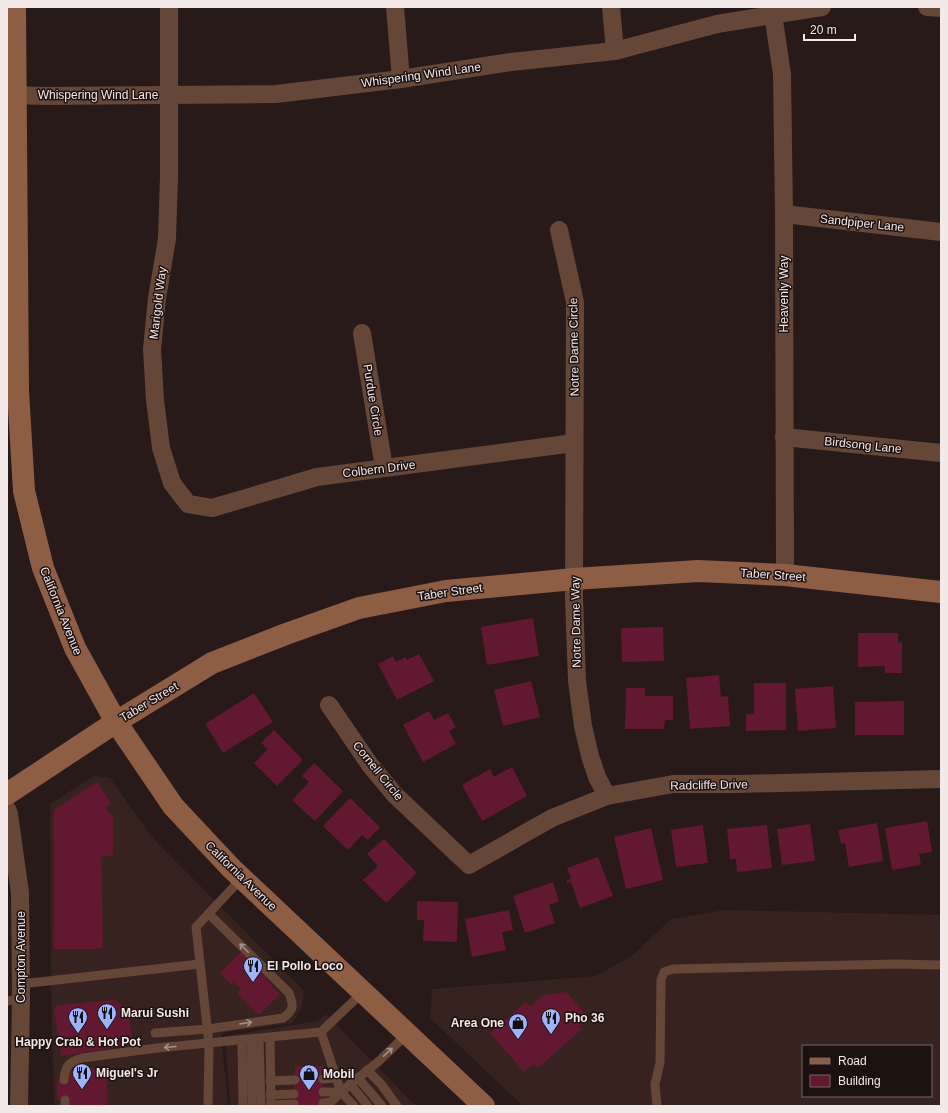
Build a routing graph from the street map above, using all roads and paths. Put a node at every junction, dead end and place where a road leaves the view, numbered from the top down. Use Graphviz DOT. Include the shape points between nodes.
graph roads {
  1 [pos="15,7"];
  2 [pos="169,7"];
  3 [pos="395,7"];
  4 [pos="611,7"];
  5 [pos="822,7"];
  6 [pos="927,7"];
  7 [pos="941,8"];
  8 [pos="773,14"];
  9 [pos="615,51"];
  10 [pos="401,79"];
  11 [pos="169,94"];
  12 [pos="11,95"];
  13 [pos="784,214"];
  14 [pos="559,230"];
  15 [pos="941,232"];
  16 [pos="12,247"];
  17 [pos="362,333"];
  18 [pos="12,392"];
  19 [pos="784,437"];
  20 [pos="574,443"];
  21 [pos="941,454"];
  22 [pos="384,468"];
  23 [pos="188,504"];
  24 [pos="785,575"];
  25 [pos="574,579"];
  26 [pos="941,592"];
  27 [pos="329,705"];
  28 [pos="116,722"];
  29 [pos="941,779"];
  30 [pos="7,794"];
  31 [pos="607,796"];
  32 [pos="7,809"];
  33 [pos="469,865"];
  34 [pos="242,878"];
  35 [pos="210,914"];
  36 [pos="200,964"];
  37 [pos="941,965"];
  38 [pos="363,992"];
  39 [pos="16,995"];
  40 [pos="208,1028"];
  41 [pos="320,1032"];
  42 [pos="155,1033"];
  43 [pos="408,1034"];
  44 [pos="270,1038"];
  45 [pos="251,1040"];
  46 [pos="209,1044"];
  47 [pos="367,1070"];
  48 [pos="336,1078"];
  49 [pos="358,1078"];
  50 [pos="323,1079"];
  51 [pos="64,1080"];
  52 [pos="295,1080"];
  53 [pos="270,1081"];
  54 [pos="350,1084"];
  55 [pos="323,1092"];
  56 [pos="341,1092"];
  57 [pos="294,1094"];
  58 [pos="270,1095"];
  59 [pos="323,1103"];
  60 [pos="294,1104"];
  61 [pos="19,1106"];
  62 [pos="208,1106"];
  63 [pos="243,1106"];
  64 [pos="252,1106"];
  65 [pos="261,1106"];
  66 [pos="271,1106"];
  67 [pos="354,1106"];
  68 [pos="368,1106"];
  69 [pos="382,1106"];
  70 [pos="398,1106"];
  71 [pos="484,1106"];
  72 [pos="657,1106"];
  1 -- 12 [label="main road, California Avenue"];
  2 -- 11 [label="street, Marigold Way"];
  3 -- 10 [label="street"];
  4 -- 9 [label="street"];
  5 -- 8 [label="street, Whispering Wind Lane"];
  6 -- 7 [label="street"];
  8 -- 9 [label="street, Whispering Wind Lane" via="717,24"];
  8 -- 13 [label="street, Heavenly Way" via="782,74"];
  9 -- 10 [label="street, Whispering Wind Lane" via="511,62"];
  10 -- 11 [label="street, Whispering Wind Lane" via="276,94"];
  11 -- 12 [label="street, Whispering Wind Lane"];
  11 -- 23 [label="street, Marigold Way" via="170,176 167,239 153,356 155,400 161,448 172,483"];
  12 -- 16 [label="main road, California Avenue"];
  13 -- 15 [label="street, Sandpiper Lane"];
  13 -- 19 [label="street, Heavenly Way"];
  14 -- 20 [label="street, Notre Dame Circle" via="575,302"];
  16 -- 18 [label="main road, California Avenue"];
  17 -- 22 [label="street, Purdue Circle"];
  18 -- 28 [label="main road, California Avenue" via="24,491 43,568 75,648"];
  19 -- 21 [label="street, Birdsong Lane"];
  19 -- 24 [label="street, Heavenly Way"];
  20 -- 22 [label="street, Colbern Drive"];
  20 -- 25 [label="street, Notre Dame Way"];
  22 -- 23 [label="street, Colbern Drive" via="317,477 212,508"];
  24 -- 25 [label="main road, Taber Street" via="698,571"];
  24 -- 26 [label="main road, Taber Street"];
  25 -- 28 [label="main road, Taber Street" via="446,591 359,608 212,664"];
  25 -- 31 [label="street, Notre Dame Way" via="577,681 583,726 597,777"];
  27 -- 33 [label="street, Cornell Circle" via="370,765 395,795"];
  28 -- 30 [label="main road, Taber Street"];
  28 -- 34 [label="main road, California Avenue" via="173,806"];
  29 -- 31 [label="street, Radcliffe Drive" via="673,784"];
  31 -- 33 [label="street, Radcliffe Drive" via="552,818"];
  32 -- 39 [label="street, Compton Avenue" via="20,893"];
  34 -- 35 [label="lane"];
  34 -- 38 [label="main road, California Avenue"];
  35 -- 36 [label="lane" via="196,927"];
  40 -- 35 [label="lane, one-way" via="283,1018 290,1012 293,1003 289,993"];
  36 -- 39 [label="lane"];
  36 -- 40 [label="lane"];
  37 -- 72 [label="lane" via="673,969 664,972 661,980 660,1063 655,1084"];
  38 -- 41 [label="lane"];
  38 -- 43 [label="main road, California Avenue"];
  39 -- 61 [label="street, Compton Avenue"];
  40 -- 42 [label="lane"];
  40 -- 46 [label="lane"];
  41 -- 44 [label="lane"];
  41 -- 48 [label="lane"];
  47 -- 43 [label="lane, one-way"];
  43 -- 71 [label="main road, California Avenue"];
  44 -- 45 [label="lane"];
  44 -- 53 [label="lane"];
  45 -- 46 [label="lane"];
  45 -- 63 [label="lane"];
  45 -- 64 [label="lane"];
  45 -- 65 [label="lane"];
  46 -- 51 [label="lane, one-way" via="82,1058 67,1066"];
  46 -- 62 [label="lane"];
  47 -- 49 [label="lane"];
  47 -- 70 [label="lane"];
  48 -- 50 [label="lane"];
  48 -- 56 [label="lane"];
  49 -- 54 [label="lane"];
  49 -- 69 [label="lane"];
  52 -- 53 [label="lane"];
  53 -- 58 [label="lane"];
  54 -- 56 [label="lane"];
  54 -- 68 [label="lane"];
  55 -- 56 [label="lane"];
  56 -- 59 [label="lane" via="331,1102"];
  56 -- 67 [label="lane"];
  57 -- 58 [label="lane"];
  58 -- 66 [label="lane"];
  60 -- 66 [label="lane"];
}
